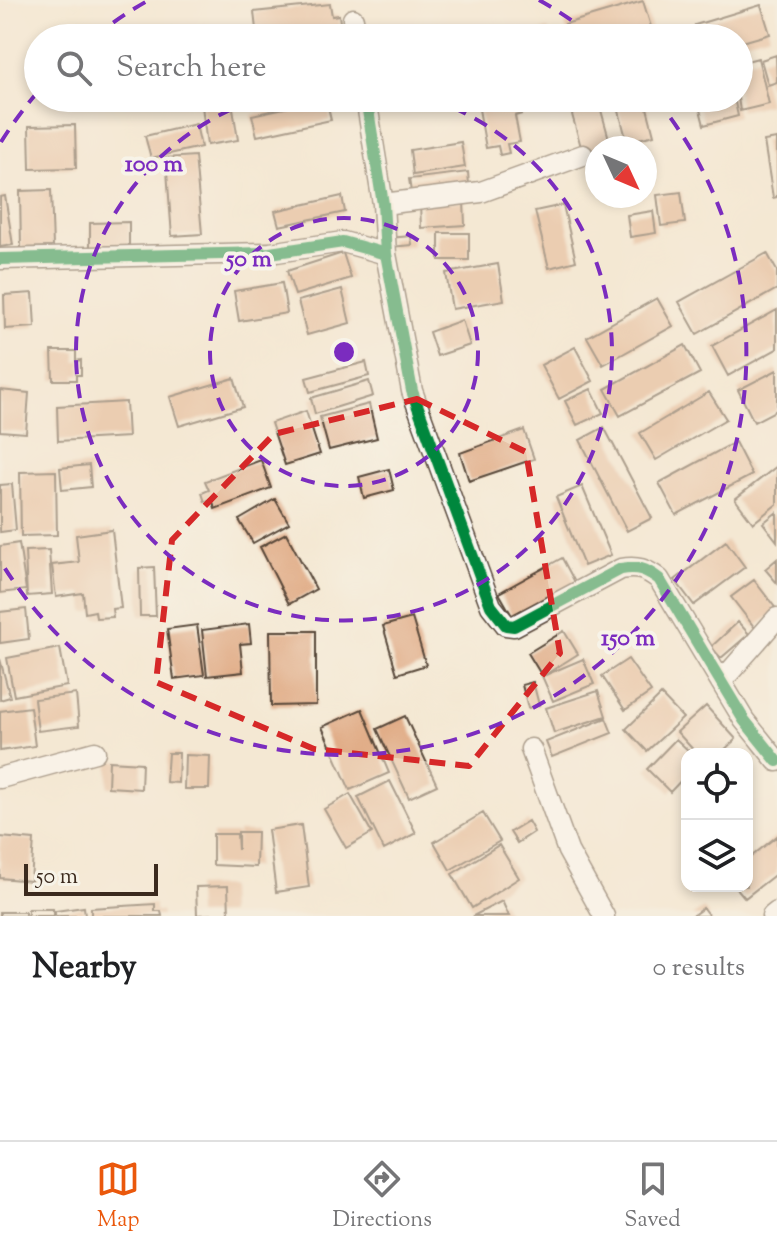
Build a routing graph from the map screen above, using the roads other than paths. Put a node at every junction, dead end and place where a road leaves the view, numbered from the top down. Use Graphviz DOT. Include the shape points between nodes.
graph roads {
  1 [pos="368,112"];
  2 [pos="583,155"];
  3 [pos="383,204"];
  4 [pos="386,254"];
  5 [pos="0,259"];
  6 [pos="777,618"];
  7 [pos="721,682"];
  8 [pos="531,749"];
  9 [pos="95,752"];
  10 [pos="777,761"];
  11 [pos="0,778"];
  12 [pos="777,912"];
  13 [pos="604,916"];
  14 [pos="772,916"];
  1 -- 3 [label="street"];
  2 -- 3 [label="street" via="481,192"];
  3 -- 4 [label="street"];
  4 -- 5 [label="street" via="343,242 270,253"];
  4 -- 7 [label="street" via="412,391 499,618 514,626 621,569 648,570 659,579"];
  6 -- 7 [label="street"];
  7 -- 10 [label="street"];
  8 -- 13 [label="street" via="568,851"];
  9 -- 11 [label="street"];
  12 -- 14 [label="street"];
}
